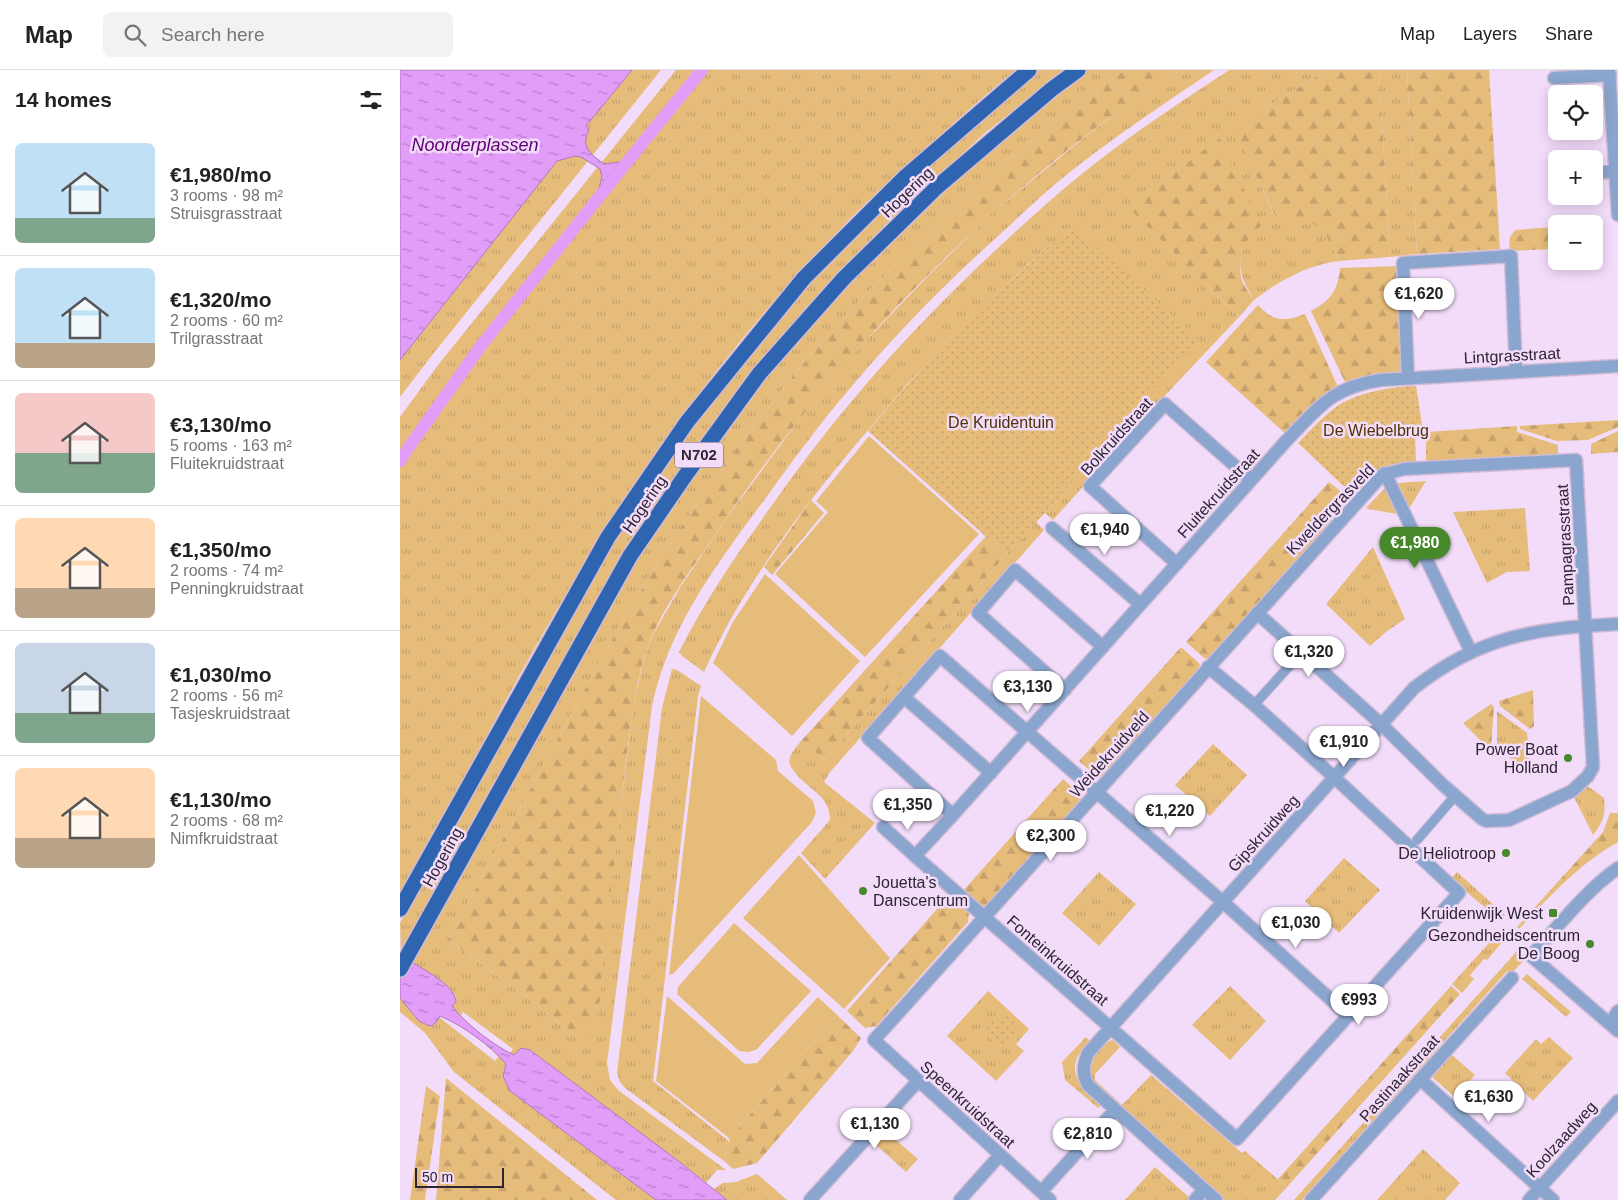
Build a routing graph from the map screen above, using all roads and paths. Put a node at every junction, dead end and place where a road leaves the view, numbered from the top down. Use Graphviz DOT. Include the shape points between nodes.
graph roads {
  1 [pos="1029,70"];
  2 [pos="1078,70"];
  3 [pos="1610,72"];
  4 [pos="1554,78"];
  5 [pos="1616,171"];
  6 [pos="1603,172"];
  7 [pos="1618,215"];
  8 [pos="1618,366"];
  9 [pos="1516,371"];
  10 [pos="1408,378"];
  11 [pos="1286,441"];
  12 [pos="1576,463"];
  13 [pos="1385,473"];
  14 [pos="1251,480"];
  15 [pos="1052,528"];
  16 [pos="1177,564"];
  17 [pos="1140,604"];
  18 [pos="1257,613"];
  19 [pos="1618,624"];
  20 [pos="1586,625"];
  21 [pos="1103,647"];
  22 [pos="1471,652"];
  23 [pos="1301,653"];
  24 [pos="1208,667"];
  25 [pos="1065,690"];
  26 [pos="904,697"];
  27 [pos="1254,705"];
  28 [pos="1380,724"];
  29 [pos="1028,731"];
  30 [pos="991,772"];
  31 [pos="1335,778"];
  32 [pos="1098,792"];
  33 [pos="1453,799"];
  34 [pos="953,815"];
  35 [pos="883,827"];
  36 [pos="1417,840"];
  37 [pos="915,856"];
  38 [pos="1618,868"];
  39 [pos="1223,902"];
  40 [pos="401,907"];
  41 [pos="984,917"];
  42 [pos="400,969"];
  43 [pos="1512,978"];
  44 [pos="1618,1011"];
  45 [pos="1349,1016"];
  46 [pos="1110,1027"];
  47 [pos="1614,1028"];
  48 [pos="874,1040"];
  49 [pos="1420,1079"];
  50 [pos="918,1080"];
  51 [pos="1618,1101"];
  52 [pos="1115,1110"];
  53 [pos="1000,1155"];
  54 [pos="1539,1188"];
  55 [pos="1204,1189"];
  56 [pos="1045,1196"];
  57 [pos="810,1200"];
  58 [pos="960,1200"];
  59 [pos="1195,1200"];
  60 [pos="1215,1200"];
  61 [pos="1311,1200"];
  62 [pos="1529,1200"];
  63 [pos="1553,1200"];
  1 -- 40 [label="highway, Hogering / N702" via="904,178 804,278 687,422 608,537"];
  2 -- 42 [label="highway, Hogering / N702" via="1052,88 937,187 844,278 759,374 630,556"];
  3 -- 4 [label="street"];
  3 -- 5 [label="street"];
  5 -- 6 [label="street"];
  5 -- 7 [label="street"];
  8 -- 9 [label="street, Lintgrasstraat"];
  9 -- 10 [label="street, Lintgrasstraat"];
  9 -- 10 [label="street" via="1510,256 1403,263"];
  10 -- 11 [label="street, Lintgrasstraat" via="1344,389 1324,402"];
  11 -- 14 [label="street, Fluitekruidstraat"];
  12 -- 13 [label="street, Kweldergrasveld" via="1576,460"];
  12 -- 20 [label="street, Pampagrasstraat"];
  13 -- 18 [label="street, Kweldergrasveld"];
  13 -- 22 [label="street"];
  14 -- 16 [label="street, Fluitekruidstraat"];
  14 -- 16 [label="street, Bolkruidstraat" via="1165,404 1090,486"];
  15 -- 17 [label="street"];
  16 -- 17 [label="street, Fluitekruidstraat"];
  17 -- 21 [label="street, Fluitekruidstraat"];
  18 -- 23 [label="street, Pampagrasstraat"];
  18 -- 24 [label="street, Kweldergrasveld"];
  19 -- 20 [label="street, Gipskruidweg"];
  20 -- 22 [label="street, Gipskruidweg" via="1530,632"];
  20 -- 33 [label="street, Pampagrasstraat" via="1592,767 1588,776 1572,791 1509,820 1486,821"];
  21 -- 25 [label="street, Fluitekruidstraat"];
  21 -- 25 [label="street" via="1015,570 978,613"];
  22 -- 28 [label="street, Gipskruidweg" via="1414,688"];
  23 -- 27 [label="street"];
  23 -- 28 [label="street, Pampagrasstraat"];
  24 -- 27 [label="street"];
  24 -- 32 [label="street, Weidekruidveld"];
  25 -- 29 [label="street, Fluitekruidstraat"];
  26 -- 29 [label="street" via="940,656"];
  26 -- 30 [label="street"];
  26 -- 34 [label="street" via="868,738"];
  27 -- 31 [label="street"];
  28 -- 31 [label="street, Gipskruidweg"];
  28 -- 33 [label="street, Pampagrasstraat"];
  29 -- 30 [label="street, Fluitekruidstraat"];
  29 -- 32 [label="street"];
  30 -- 34 [label="street, Fluitekruidstraat"];
  31 -- 39 [label="street, Gipskruidweg"];
  31 -- 45 [label="street" via="1459,893"];
  32 -- 39 [label="street"];
  32 -- 41 [label="street, Weidekruidveld"];
  33 -- 36 [label="street"];
  34 -- 37 [label="street, Fluitekruidstraat"];
  35 -- 37 [label="street"];
  37 -- 41 [label="street"];
  38 -- 47 [label="street" via="1587,894 1531,956"];
  39 -- 45 [label="street"];
  39 -- 46 [label="street, Gipskruidweg"];
  41 -- 46 [label="street, Fonteinkruidstraat"];
  41 -- 48 [label="street, Weidekruidveld"];
  43 -- 49 [label="street, Pastinaakstraat"];
  44 -- 47 [label="street"];
  45 -- 46 [label="street" via="1237,1139"];
  46 -- 52 [label="street, Gipskruidweg" via="1088,1053 1083,1069 1088,1085"];
  48 -- 50 [label="street, Speenkruidstraat"];
  49 -- 54 [label="street"];
  49 -- 61 [label="street, Pastinaakstraat"];
  50 -- 53 [label="street, Speenkruidstraat"];
  50 -- 57 [label="street"];
  51 -- 54 [label="street, Koolzaadweg"];
  52 -- 55 [label="street, Gipskruidweg"];
  52 -- 56 [label="street, Speenkruidstraat"];
  53 -- 56 [label="street, Speenkruidstraat"];
  53 -- 58 [label="street"];
  54 -- 62 [label="street, Koolzaadweg"];
  54 -- 63 [label="street"];
  55 -- 59 [label="street"];
  55 -- 60 [label="street, Gipskruidweg"];
}
